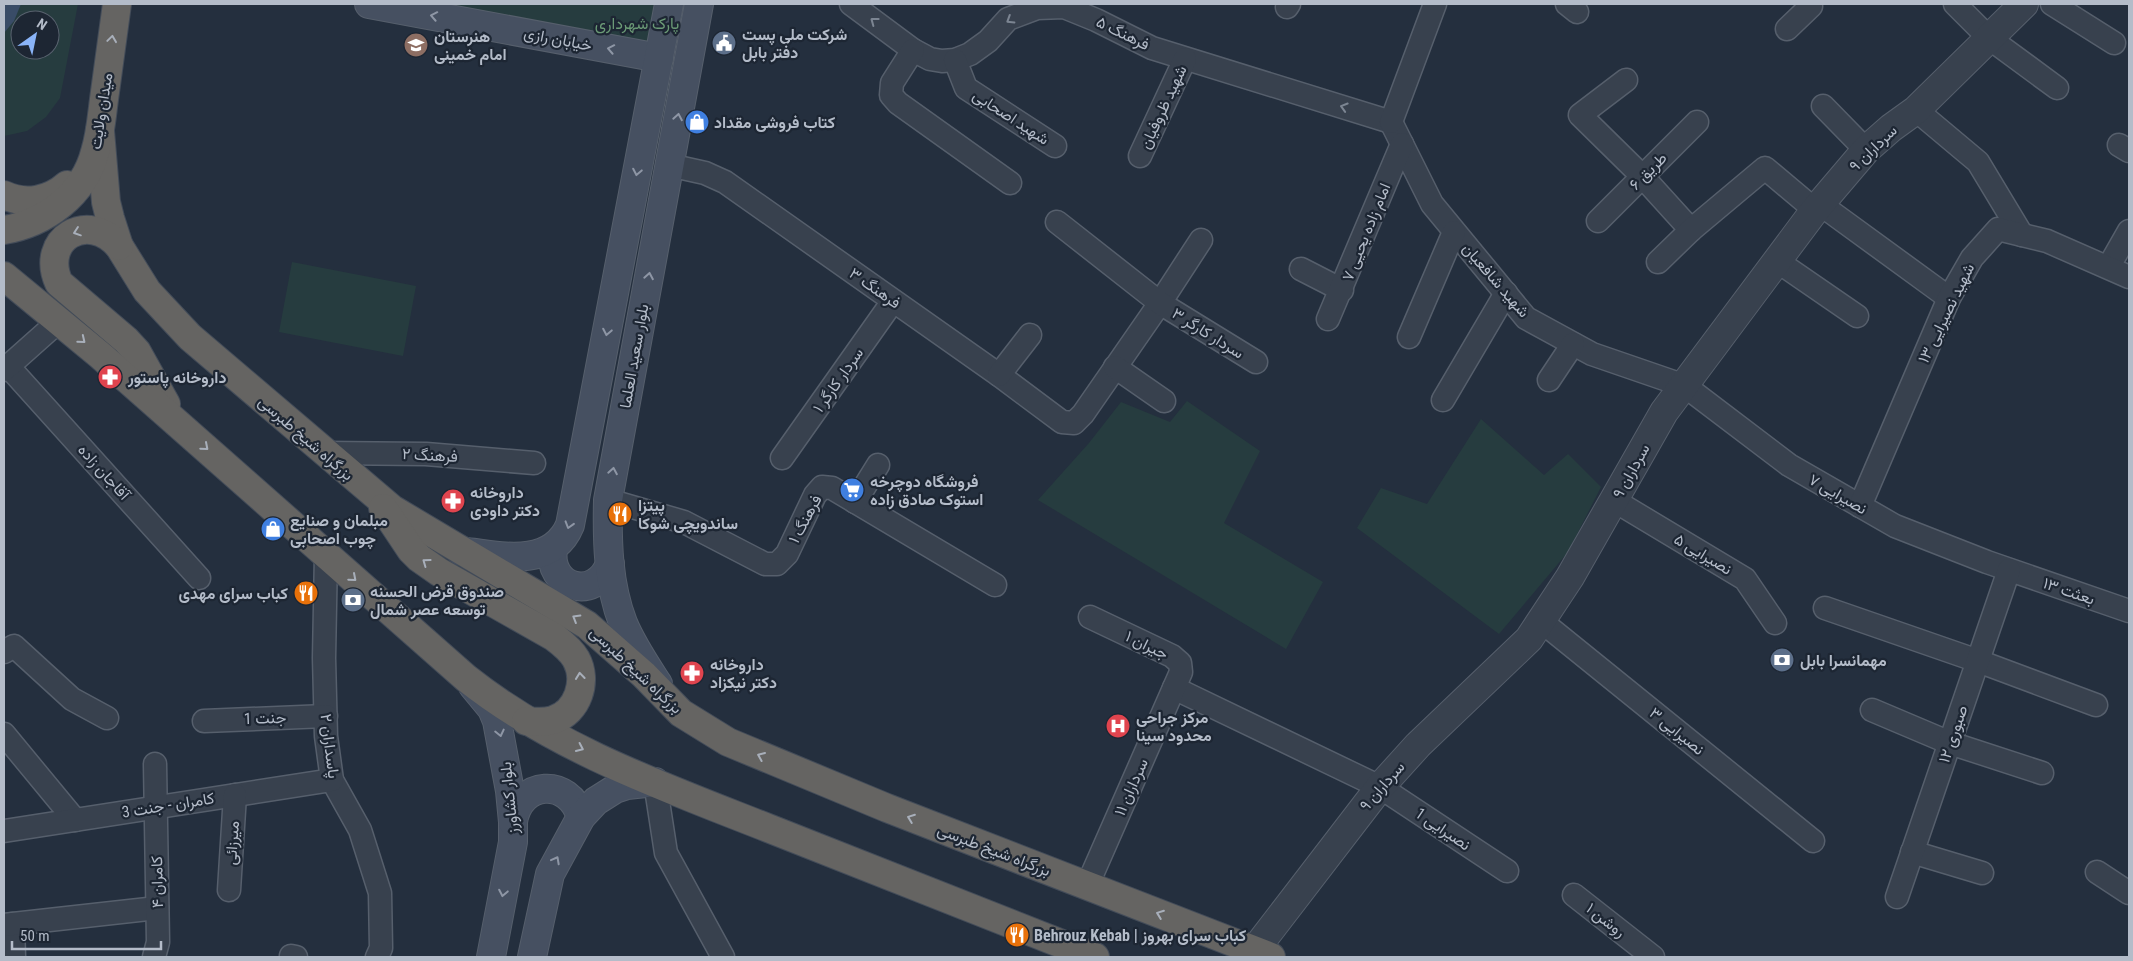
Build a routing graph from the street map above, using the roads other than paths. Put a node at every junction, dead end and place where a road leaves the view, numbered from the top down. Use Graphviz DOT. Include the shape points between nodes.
graph roads {
  1 [pos="117,4"];
  2 [pos="369,4"];
  3 [pos="669,4"];
  4 [pos="699,4"];
  5 [pos="852,4"];
  6 [pos="1435,4"];
  7 [pos="1809,4"];
  8 [pos="1955,4"];
  9 [pos="2024,4"];
  10 [pos="2052,4"];
  11 [pos="1787,28"];
  12 [pos="1988,38"];
  13 [pos="2114,43"];
  14 [pos="913,50"];
  15 [pos="659,58"];
  16 [pos="1185,58"];
  17 [pos="955,60"];
  18 [pos="1626,80"];
  19 [pos="2057,88"];
  20 [pos="1822,106"];
  21 [pos="1916,110"];
  22 [pos="1391,122"];
  23 [pos="1697,122"];
  24 [pos="98,139"];
  25 [pos="1402,144"];
  26 [pos="1055,146"];
  27 [pos="1866,150"];
  28 [pos="1140,156"];
  29 [pos="669,166"];
  30 [pos="1642,176"];
  31 [pos="1010,183"];
  32 [pos="4,195"];
  33 [pos="1818,207"];
  34 [pos="1598,221"];
  35 [pos="1056,222"];
  36 [pos="4,230"];
  37 [pos="1691,230"];
  38 [pos="2129,231"];
  39 [pos="1454,232"];
  40 [pos="2022,235"];
  41 [pos="1201,240"];
  42 [pos="119,246"];
  43 [pos="1777,260"];
  44 [pos="1658,262"];
  45 [pos="2109,266"];
  46 [pos="1301,269"];
  47 [pos="4,276"];
  48 [pos="2129,277"];
  49 [pos="1342,290"];
  50 [pos="1506,293"];
  51 [pos="1949,298"];
  52 [pos="893,301"];
  53 [pos="1160,303"];
  54 [pos="1857,316"];
  55 [pos="1328,319"];
  56 [pos="58,321"];
  57 [pos="1030,335"];
  58 [pos="1409,337"];
  59 [pos="1573,344"];
  60 [pos="1256,362"];
  61 [pos="6,368"];
  62 [pos="1116,368"];
  63 [pos="999,375"];
  64 [pos="1549,380"];
  65 [pos="1685,386"];
  66 [pos="1443,400"];
  67 [pos="1164,401"];
  68 [pos="176,422"];
  69 [pos="325,453"];
  70 [pos="782,458"];
  71 [pos="534,463"];
  72 [pos="878,465"];
  73 [pos="374,496"];
  74 [pos="608,500"];
  75 [pos="1615,501"];
  76 [pos="855,502"];
  77 [pos="1860,506"];
  78 [pos="553,548"];
  79 [pos="461,551"];
  80 [pos="326,554"];
  81 [pos="610,564"];
  82 [pos="2010,570"];
  83 [pos="199,578"];
  84 [pos="995,585"];
  85 [pos="1825,608"];
  86 [pos="2129,611"];
  87 [pos="1090,617"];
  88 [pos="1541,621"];
  89 [pos="1775,623"];
  90 [pos="4,652"];
  91 [pos="1978,661"];
  92 [pos="466,678"];
  93 [pos="1174,688"];
  94 [pos="667,698"];
  95 [pos="2096,705"];
  96 [pos="1872,710"];
  97 [pos="326,716"];
  98 [pos="107,718"];
  99 [pos="204,721"];
  100 [pos="526,721"];
  101 [pos="4,734"];
  102 [pos="1950,743"];
  103 [pos="155,764"];
  104 [pos="2042,773"];
  105 [pos="332,780"];
  106 [pos="655,782"];
  107 [pos="1380,786"];
  108 [pos="235,795"];
  109 [pos="155,807"];
  110 [pos="580,817"];
  111 [pos="74,820"];
  112 [pos="514,822"];
  113 [pos="4,831"];
  114 [pos="1813,841"];
  115 [pos="1912,852"];
  116 [pos="1507,871"];
  117 [pos="2097,872"];
  118 [pos="1982,873"];
  119 [pos="1087,886"];
  120 [pos="229,890"];
  121 [pos="2129,893"];
  122 [pos="1574,895"];
  123 [pos="1897,897"];
  124 [pos="157,908"];
  125 [pos="8,925"];
  126 [pos="1640,953"];
  127 [pos="1263,954"];
  128 [pos="14,957"];
  129 [pos="154,957"];
  130 [pos="377,957"];
  131 [pos="491,957"];
  132 [pos="532,957"];
  133 [pos="723,957"];
  134 [pos="1095,957"];
  24 -- 1 [label="highway, میدان ولایت, one-way"];
  15 -- 2 [label="main road, خیابان رازی, one-way"];
  3 -- 15 [label="main road, بلوار سعید العلما"];
  29 -- 4 [label="main road, بلوار سعید العلما, one-way"];
  14 -- 5 [label="street, فرهنگ ۵, one-way"];
  6 -- 22 [label="street"];
  7 -- 11 [label="street" via="1811,6"];
  8 -- 12 [label="street"];
  9 -- 12 [label="street, سرداران ۹"];
  10 -- 13 [label="street"];
  12 -- 19 [label="street"];
  12 -- 21 [label="street, سرداران ۹"];
  14 -- 17 [label="street, فرهنگ ۵" via="930,59"];
  14 -- 31 [label="street" via="892,83 891,95"];
  15 -- 78 [label="main road, بلوار سعید العلما, one-way" via="570,525"];
  16 -- 17 [label="street, فرهنگ ۵, one-way" via="1152,48 1064,7 1037,8 1008,19 988,41"];
  22 -- 16 [label="street, فرهنگ ۵, one-way"];
  16 -- 28 [label="street, شهید ظروفیان"];
  17 -- 26 [label="street, شهید اصحابی" via="966,88"];
  18 -- 30 [label="street" via="1580,115"];
  20 -- 27 [label="street"];
  21 -- 27 [label="street, سرداران ۹"];
  21 -- 40 [label="street" via="1978,162"];
  22 -- 25 [label="street, شهید شافعیان"];
  23 -- 30 [label="street, طریق ۶"];
  24 -- 32 [label="highway" via="72,180 53,194 31,201 19,201"];
  24 -- 36 [label="highway, میدان ولایت" via="86,174 65,201 37,220"];
  24 -- 42 [label="highway, بزرگراه شیخ طبرسی" via="106,202"];
  25 -- 39 [label="street, شهید شافعیان" via="1432,204"];
  25 -- 49 [label="street, امام زاده یحیی ۷"];
  27 -- 33 [label="street, سرداران ۹"];
  29 -- 52 [label="street, فرهنگ ۳" via="706,173 725,182"];
  74 -- 29 [label="main road, بلوار سعید العلما, one-way"];
  30 -- 34 [label="street, طریق ۶"];
  30 -- 37 [label="street"];
  33 -- 37 [label="street" via="1765,168"];
  33 -- 43 [label="street, سرداران ۹"];
  33 -- 51 [label="street"];
  35 -- 53 [label="street, سردار کارگر ۳"];
  37 -- 44 [label="street"];
  38 -- 45 [label="street"];
  39 -- 50 [label="street, شهید شافعیان"];
  39 -- 58 [label="street"];
  40 -- 45 [label="street, شهید نصیرایی ۱۳" via="2048,241"];
  40 -- 51 [label="street, شهید نصیرایی ۱۳" via="1998,229 1972,258"];
  41 -- 53 [label="street"];
  42 -- 68 [label="highway, one-way" via="97,230 70,234 57,248 53,266 55,275 59,283 137,352"];
  42 -- 69 [label="highway, بزرگراه شیخ طبرسی" via="147,291 171,319"];
  43 -- 54 [label="street"];
  43 -- 65 [label="street, سرداران ۹"];
  45 -- 48 [label="street, شهید نصیرایی ۱۳"];
  46 -- 49 [label="street"];
  47 -- 56 [label="highway"];
  49 -- 55 [label="street, امام زاده یحیی ۷"];
  50 -- 59 [label="street, شهید شافعیان" via="1526,318"];
  50 -- 66 [label="street"];
  51 -- 77 [label="street, شهید نصیرایی ۱۳"];
  52 -- 63 [label="street, فرهنگ ۳"];
  52 -- 70 [label="street, سردار کارگر ۱"];
  53 -- 60 [label="street, سردار کارگر ۳"];
  53 -- 62 [label="street"];
  56 -- 61 [label="street"];
  56 -- 68 [label="highway, one-way"];
  57 -- 63 [label="street"];
  59 -- 64 [label="street"];
  59 -- 65 [label="street, شهید شافعیان" via="1592,354"];
  61 -- 83 [label="street, آقاجان زاده"];
  62 -- 63 [label="street, فرهنگ ۳" via="1074,423 1062,422"];
  62 -- 67 [label="street"];
  65 -- 75 [label="street, سرداران ۹" via="1664,412"];
  65 -- 77 [label="street, نصیرایی ۷" via="1789,464"];
  68 -- 80 [label="highway, one-way"];
  69 -- 71 [label="street, فرهنگ ۲" via="426,454"];
  69 -- 73 [label="highway, بزرگراه شیخ طبرسی"];
  72 -- 76 [label="street"];
  73 -- 79 [label="highway, بزرگراه شیخ طبرسی"];
  100 -- 73 [label="highway, one-way" via="554,720 576,701 581,687 581,672 576,658 554,637 419,558 410,550"];
  74 -- 76 [label="street, فرهنگ ۱" via="684,522 765,564 777,564 787,554 815,495 822,487 832,488"];
  74 -- 81 [label="main road, بلوار سعید العلما"];
  75 -- 88 [label="street, سرداران ۹"];
  75 -- 89 [label="street, نصیرایی ۵" via="1745,579"];
  76 -- 84 [label="street, فرهنگ ۱"];
  77 -- 82 [label="street, نصیرایی ۷" via="1895,526"];
  78 -- 79 [label="main road" via="542,554 522,556"];
  78 -- 81 [label="main road" via="556,571 573,586 596,583"];
  94 -- 79 [label="highway, بزرگراه شیخ طبرسی, one-way" via="592,629"];
  80 -- 92 [label="highway, one-way"];
  80 -- 97 [label="street, پاسداران ۲"];
  81 -- 94 [label="main road, بلوار سعید العلما" via="612,584 624,624"];
  82 -- 86 [label="street, بعثت ۱۳"];
  82 -- 91 [label="street, صبوری ۱۲"];
  85 -- 91 [label="street"];
  87 -- 93 [label="street, جیران ۱" via="1172,656 1180,663 1181,672"];
  88 -- 107 [label="street, سرداران ۹" via="1509,660 1418,745"];
  88 -- 114 [label="street, نصیرایی ۳"];
  90 -- 98 [label="street" via="14,646 72,699"];
  91 -- 95 [label="street"];
  91 -- 102 [label="street, صبوری ۱۲"];
  92 -- 100 [label="highway"];
  92 -- 112 [label="main road, بلوار کشاورز, one-way" via="485,699 497,721"];
  93 -- 107 [label="street, نصیرایی 1"];
  93 -- 119 [label="street, سرداران ۱۱"];
  119 -- 94 [label="highway, بزرگراه شیخ طبرسی, one-way" via="728,742 681,713"];
  96 -- 102 [label="street"];
  97 -- 99 [label="street, جنت 1"];
  97 -- 105 [label="street, پاسداران ۲"];
  100 -- 106 [label="highway, one-way"];
  101 -- 111 [label="street"];
  102 -- 104 [label="street"];
  102 -- 115 [label="street, صبوری ۱۲"];
  103 -- 109 [label="street, کامران ۴"];
  105 -- 108 [label="street, کامران - جنت 3"];
  105 -- 130 [label="street, پاسداران ۲" via="360,830 380,893 381,948"];
  106 -- 110 [label="main road" via="615,789"];
  106 -- 133 [label="street" via="666,853"];
  106 -- 134 [label="highway"];
  107 -- 116 [label="street, نصیرایی 1"];
  107 -- 127 [label="street, سرداران ۹"];
  108 -- 109 [label="street, کامران - جنت 3"];
  108 -- 120 [label="street, میرزائی"];
  109 -- 111 [label="street, کامران - جنت 3"];
  109 -- 124 [label="street, کامران ۴"];
  110 -- 112 [label="main road" via="572,799 554,789 544,788 526,796 515,812"];
  132 -- 110 [label="main road, one-way" via="550,874"];
  111 -- 113 [label="street, کامران - جنت 3"];
  112 -- 131 [label="main road, بلوار کشاورز, one-way"];
  115 -- 118 [label="street"];
  115 -- 123 [label="street, صبوری ۱۲"];
  117 -- 121 [label="street"];
  127 -- 119 [label="highway, بزرگراه شیخ طبرسی, one-way"];
  122 -- 126 [label="street, روشن ۱"];
  124 -- 125 [label="street"];
  124 -- 129 [label="street, کامران ۴" via="158,942"];
  125 -- 128 [label="street"];
}
